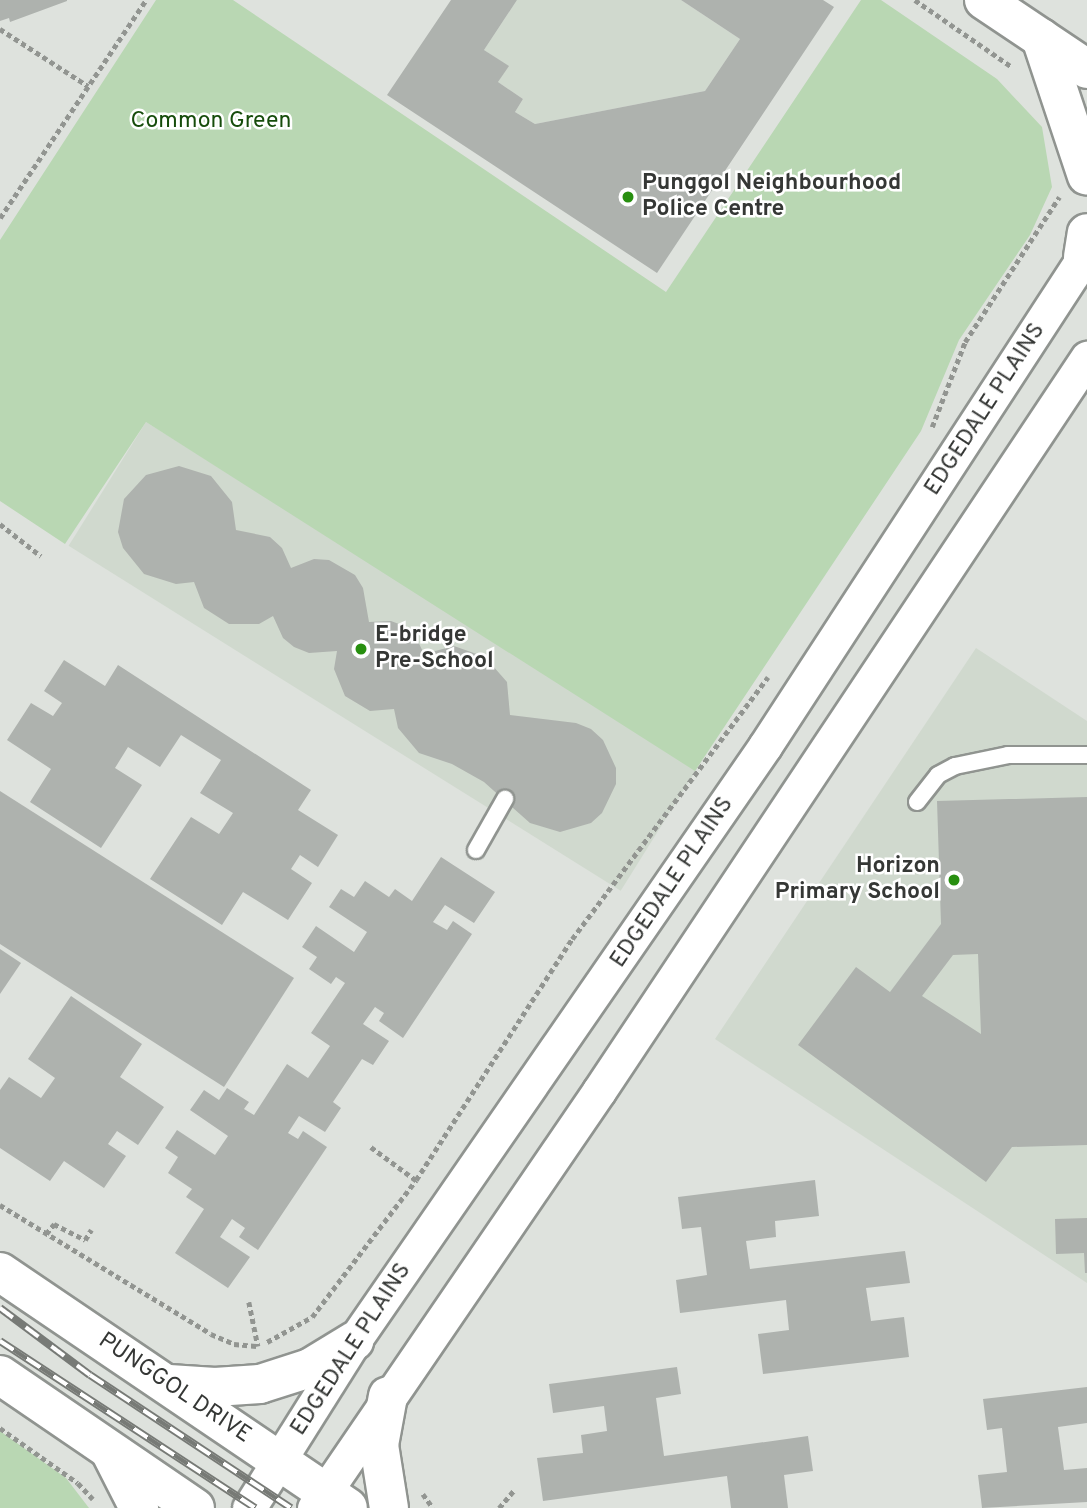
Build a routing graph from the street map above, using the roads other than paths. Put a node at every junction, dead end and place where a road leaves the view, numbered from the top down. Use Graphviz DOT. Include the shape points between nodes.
graph roads {
  1 [pos="984,0"];
  2 [pos="1041,38"];
  3 [pos="1087,69"];
  4 [pos="1073,182"];
  5 [pos="1086,247"];
  6 [pos="1087,358"];
  7 [pos="1087,755"];
  8 [pos="505,799"];
  9 [pos="917,802"];
  10 [pos="476,850"];
  11 [pos="0,1272"];
  12 [pos="354,1340"];
  13 [pos="0,1375"];
  14 [pos="169,1384"];
  15 [pos="388,1396"];
  16 [pos="107,1444"];
  17 [pos="280,1462"];
  18 [pos="329,1503"];
  19 [pos="139,1508"];
  20 [pos="195,1508"];
  21 [pos="249,1508"];
  22 [pos="389,1508"];
  1 -- 2 [label="street"];
  2 -- 3 [label="street"];
  2 -- 4 [label="street"];
  5 -- 12 [label="street, EDGEDALE PLAINS" via="765,746"];
  6 -- 15 [label="street" via="599,1091"];
  7 -- 9 [label="lane" via="1008,755 955,766 938,775"];
  8 -- 10 [label="lane"];
  11 -- 14 [label="street, PUNGGOL DRIVE"];
  12 -- 14 [label="street" via="310,1368 260,1384"];
  12 -- 17 [label="street, EDGEDALE PLAINS"];
  13 -- 16 [label="street"];
  14 -- 17 [label="street, PUNGGOL DRIVE"];
  15 -- 18 [label="street"];
  15 -- 22 [label="street" via="379,1445"];
  16 -- 19 [label="street"];
  16 -- 20 [label="street"];
  17 -- 18 [label="street, PUNGGOL DRIVE"];
  17 -- 21 [label="street, EDGEDALE PLAINS"];
}
